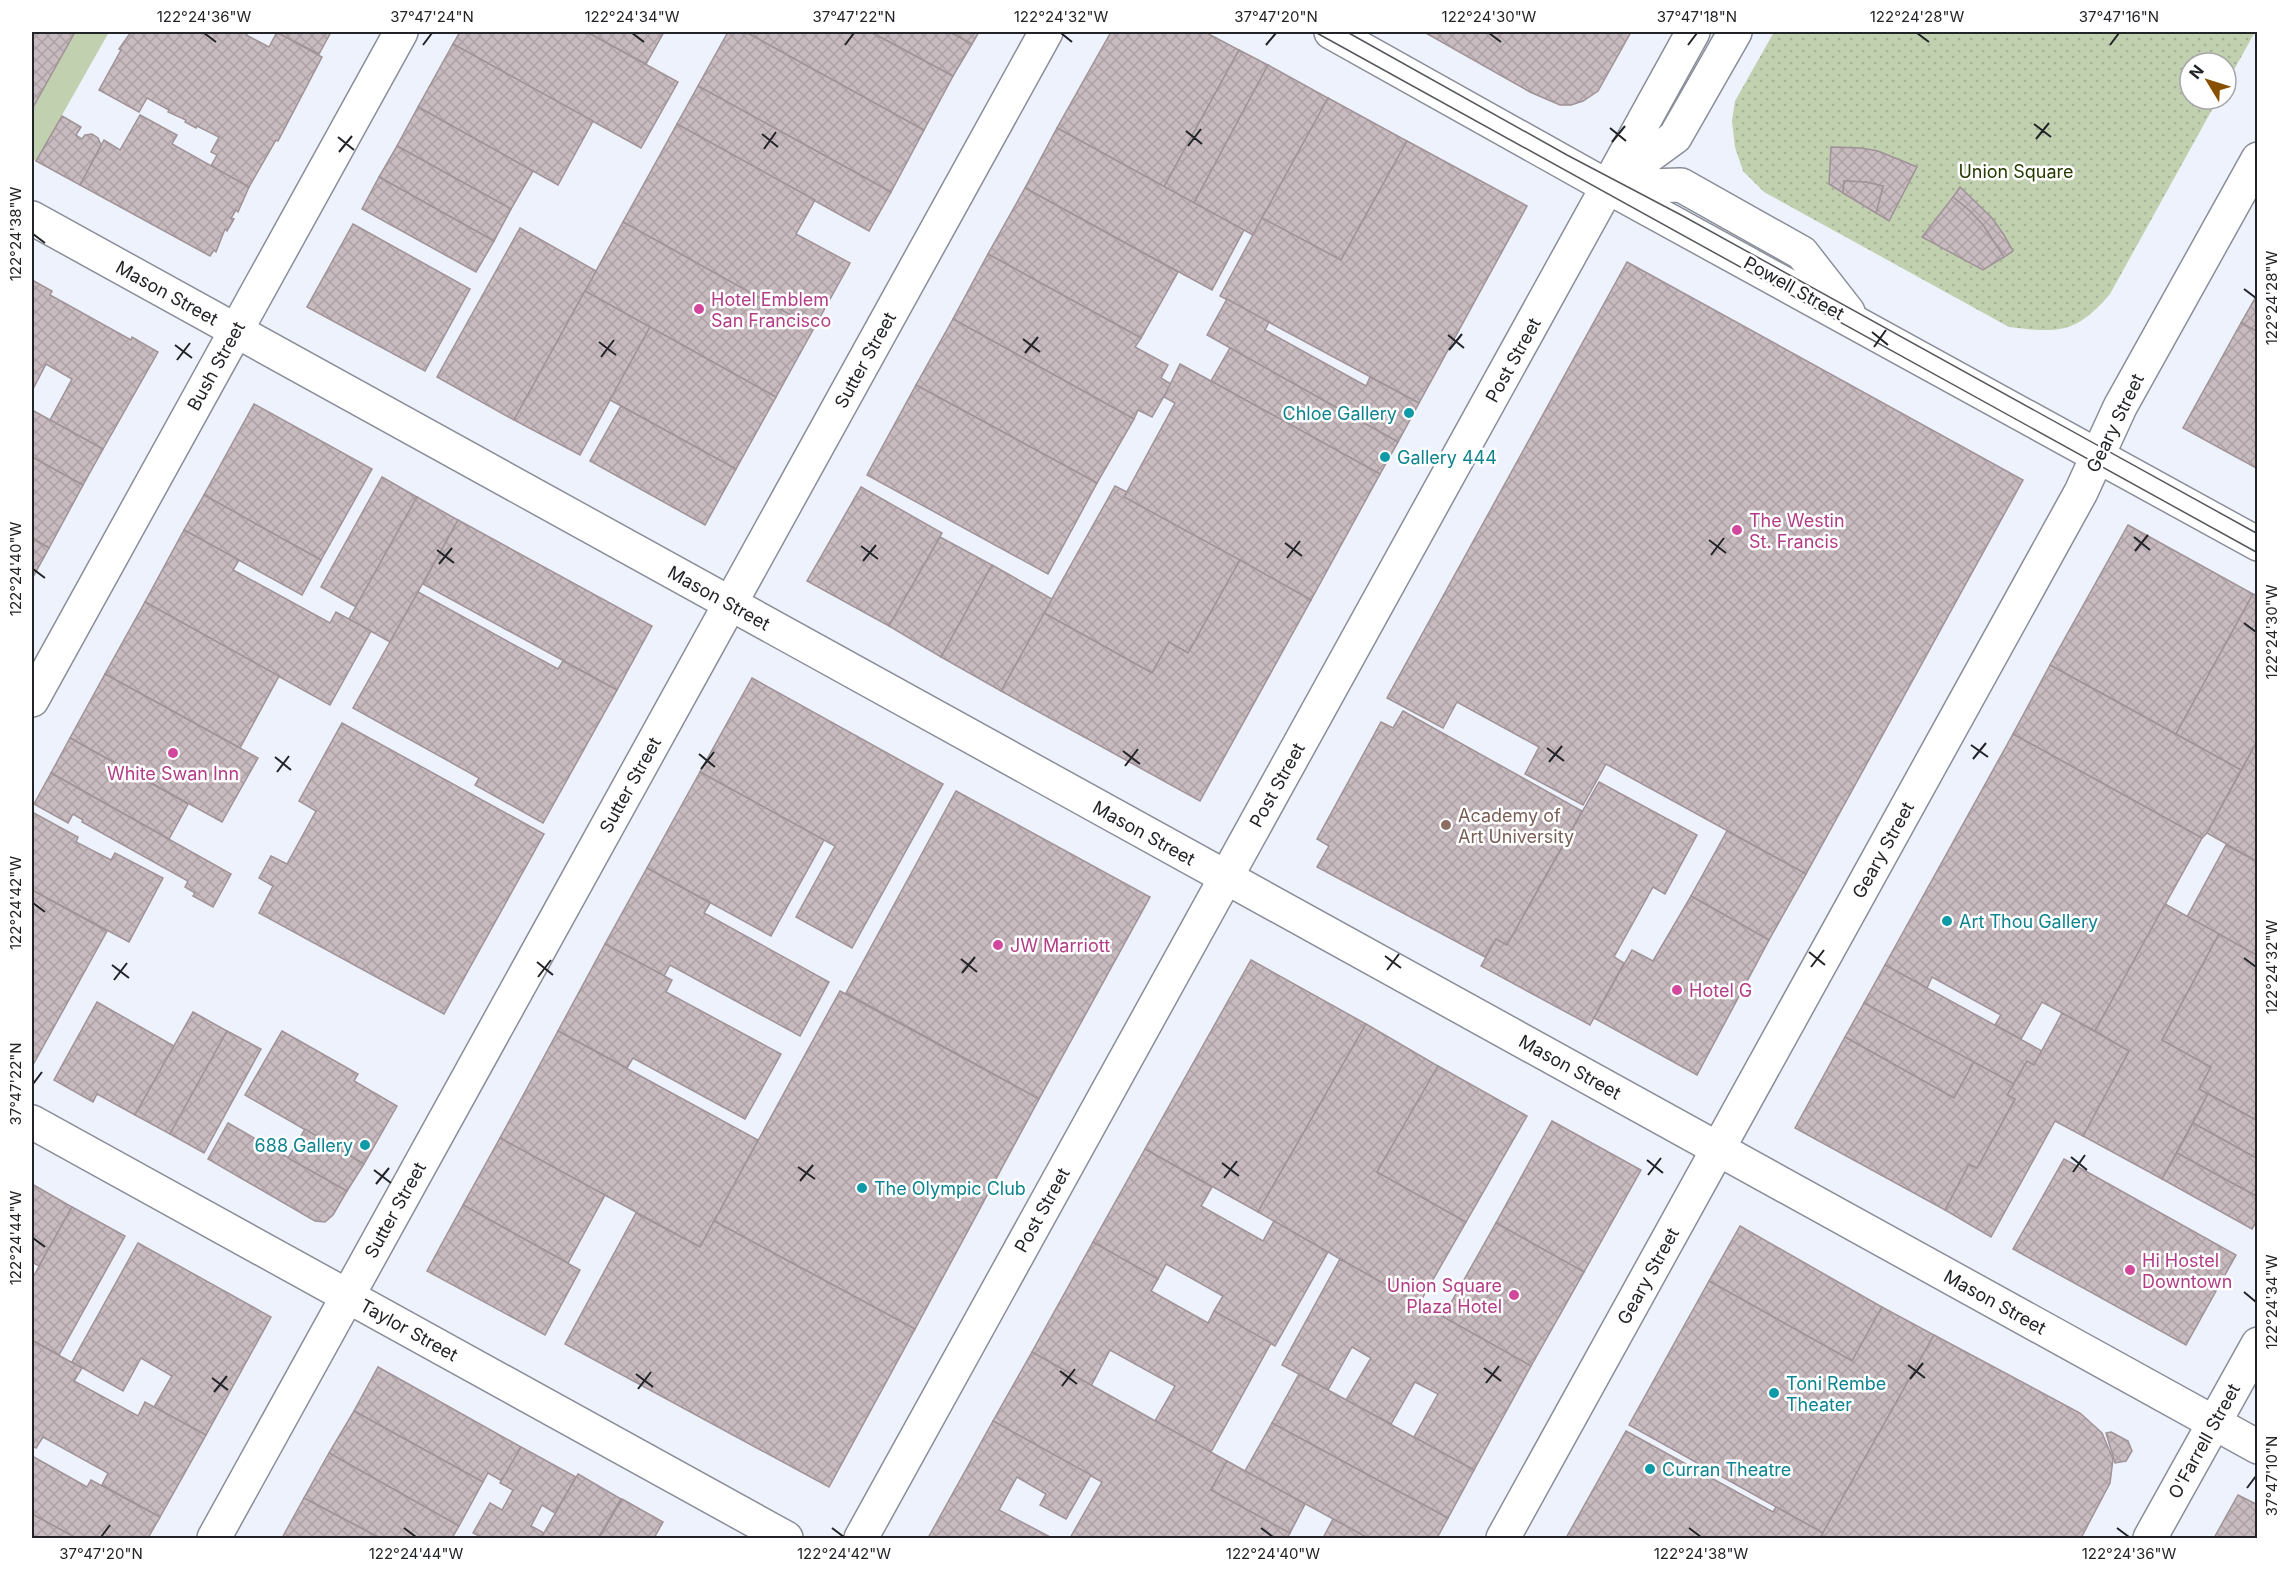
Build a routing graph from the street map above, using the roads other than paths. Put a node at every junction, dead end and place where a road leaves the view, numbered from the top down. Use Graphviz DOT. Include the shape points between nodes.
graph roads {
  1 [pos="400,32"];
  2 [pos="1046,32"];
  3 [pos="1331,32"];
  4 [pos="1693,32"];
  5 [pos="1735,32"];
  6 [pos="2258,159"];
  7 [pos="1608,187"];
  8 [pos="32,218"];
  9 [pos="236,331"];
  10 [pos="2098,456"];
  11 [pos="2258,544"];
  12 [pos="730,604"];
  13 [pos="32,700"];
  14 [pos="1226,878"];
  15 [pos="32,1122"];
  16 [pos="1718,1149"];
  17 [pos="348,1297"];
  18 [pos="2258,1344"];
  19 [pos="2214,1423"];
  20 [pos="2258,1447"];
  21 [pos="214,1539"];
  22 [pos="786,1539"];
  23 [pos="861,1539"];
  24 [pos="1503,1539"];
  25 [pos="2150,1539"];
  1 -- 9 [label="street, Bush Street"];
  2 -- 12 [label="street, Sutter Street"];
  3 -- 7 [label="street, Powell Street"];
  4 -- 7 [label="street, Post Street"];
  5 -- 7 [label="street" via="1675,137"];
  6 -- 10 [label="street, Geary Street" via="2120,407"];
  7 -- 10 [label="street, Powell Street"];
  7 -- 14 [label="street, Post Street"];
  8 -- 9 [label="street, Mason Street"];
  9 -- 12 [label="street, Mason Street"];
  9 -- 13 [label="street, Bush Street"];
  10 -- 11 [label="street, Powell Street"];
  10 -- 16 [label="street, Geary Street"];
  12 -- 14 [label="street, Mason Street"];
  12 -- 17 [label="street, Sutter Street"];
  14 -- 16 [label="street, Mason Street"];
  14 -- 23 [label="street, Post Street"];
  15 -- 17 [label="street, Taylor Street"];
  16 -- 19 [label="street, Mason Street"];
  16 -- 24 [label="street, Geary Street"];
  17 -- 21 [label="street, Sutter Street"];
  17 -- 22 [label="street, Taylor Street"];
  18 -- 19 [label="street, O'Farrell Street"];
  19 -- 20 [label="street, Mason Street"];
  19 -- 25 [label="street, O'Farrell Street"];
}
